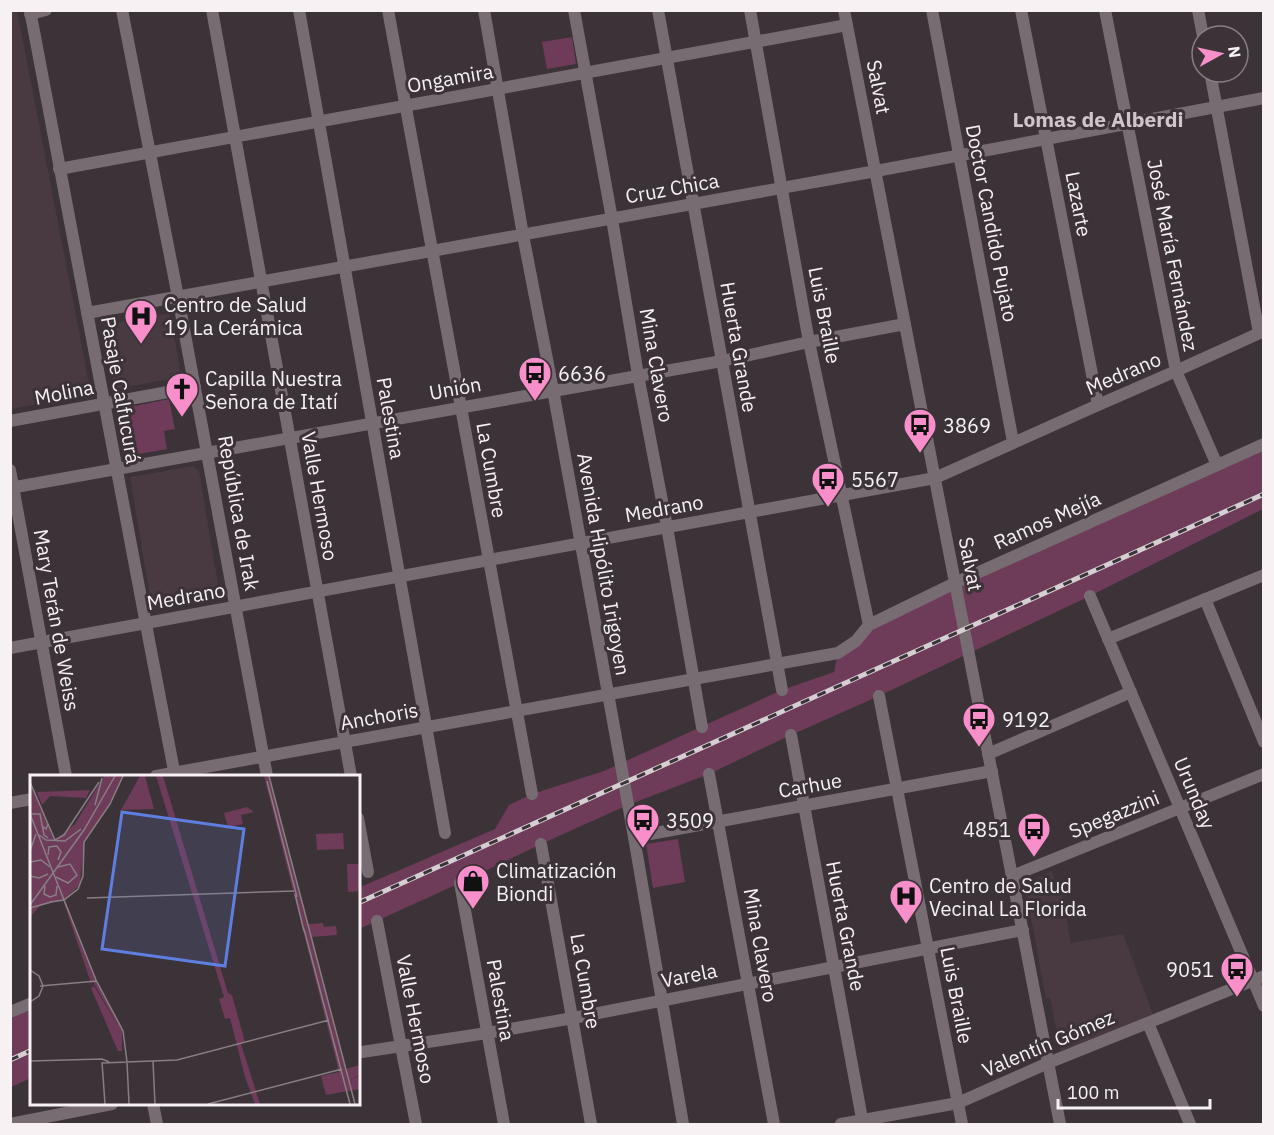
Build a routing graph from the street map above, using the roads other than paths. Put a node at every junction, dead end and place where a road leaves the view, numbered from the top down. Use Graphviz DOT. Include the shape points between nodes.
graph roads {
  1 [pos="46,10"];
  2 [pos="122,10"];
  3 [pos="212,10"];
  4 [pos="300,10"];
  5 [pos="388,10"];
  6 [pos="483,10"];
  7 [pos="574,10"];
  8 [pos="658,10"];
  9 [pos="750,10"];
  10 [pos="844,10"];
  11 [pos="932,10"];
  12 [pos="1021,10"];
  13 [pos="1106,10"];
  14 [pos="30,12"];
  15 [pos="847,25"];
  16 [pos="756,42"];
  17 [pos="667,58"];
  18 [pos="585,73"];
  19 [pos="1212,84"];
  20 [pos="498,89"];
  21 [pos="1263,98"];
  22 [pos="406,106"];
  23 [pos="1217,107"];
  24 [pos="319,122"];
  25 [pos="1128,124"];
  26 [pos="235,137"];
  27 [pos="1046,139"];
  28 [pos="149,153"];
  29 [pos="959,156"];
  30 [pos="59,169"];
  31 [pos="876,171"];
  32 [pos="782,188"];
  33 [pos="694,204"];
  34 [pos="612,219"];
  35 [pos="523,235"];
  36 [pos="432,251"];
  37 [pos="344,267"];
  38 [pos="261,282"];
  39 [pos="178,297"];
  40 [pos="87,313"];
  41 [pos="906,324"];
  42 [pos="1261,332"];
  43 [pos="809,342"];
  44 [pos="722,361"];
  45 [pos="1176,371"];
  46 [pos="638,375"];
  47 [pos="195,387"];
  48 [pos="553,390"];
  49 [pos="103,404"];
  50 [pos="1098,405"];
  51 [pos="461,407"];
  52 [pos="10,422"];
  53 [pos="372,423"];
  54 [pos="289,438"];
  55 [pos="1013,442"];
  56 [pos="1263,444"];
  57 [pos="208,453"];
  58 [pos="1216,465"];
  59 [pos="116,469"];
  60 [pos="10,470"];
  61 [pos="935,477"];
  62 [pos="12,488"];
  63 [pos="842,494"];
  64 [pos="749,512"];
  65 [pos="667,527"];
  66 [pos="581,543"];
  67 [pos="489,560"];
  68 [pos="1263,575"];
  69 [pos="399,576"];
  70 [pos="955,583"];
  71 [pos="317,591"];
  72 [pos="1090,596"];
  73 [pos="1206,599"];
  74 [pos="236,607"];
  75 [pos="145,623"];
  76 [pos="869,625"];
  77 [pos="1108,639"];
  78 [pos="42,642"];
  79 [pos="10,648"];
  80 [pos="776,664"];
  81 [pos="693,679"];
  82 [pos="782,690"];
  83 [pos="1131,692"];
  84 [pos="608,695"];
  85 [pos="879,696"];
  86 [pos="517,711"];
  87 [pos="702,727"];
  88 [pos="426,728"];
  89 [pos="791,735"];
  90 [pos="345,742"];
  91 [pos="1263,742"];
  92 [pos="988,754"];
  93 [pos="263,757"];
  94 [pos="992,771"];
  95 [pos="709,774"];
  96 [pos="1263,774"];
  97 [pos="66,775"];
  98 [pos="174,775"];
  99 [pos="267,775"];
  100 [pos="351,775"];
  101 [pos="897,789"];
  102 [pos="532,794"];
  103 [pos="30,799"];
  104 [pos="10,803"];
  105 [pos="804,806"];
  106 [pos="1180,808"];
  107 [pos="718,821"];
  108 [pos="360,829"];
  109 [pos="445,833"];
  110 [pos="634,837"];
  111 [pos="541,844"];
  112 [pos="368,872"];
  113 [pos="1012,876"];
  114 [pos="460,883"];
  115 [pos="377,921"];
  116 [pos="1023,930"];
  117 [pos="928,949"];
  118 [pos="834,967"];
  119 [pos="1258,978"];
  120 [pos="748,984"];
  121 [pos="661,1000"];
  122 [pos="30,1004"];
  123 [pos="1263,1006"];
  124 [pos="10,1012"];
  125 [pos="573,1018"];
  126 [pos="1148,1023"];
  127 [pos="487,1033"];
  128 [pos="401,1045"];
  129 [pos="362,1052"];
  130 [pos="1048,1063"];
  131 [pos="958,1102"];
  132 [pos="107,1105"];
  133 [pos="153,1105"];
  134 [pos="862,1123"];
  135 [pos="10,1124"];
  136 [pos="157,1125"];
  137 [pos="416,1125"];
  138 [pos="504,1125"];
  139 [pos="591,1125"];
  140 [pos="683,1125"];
  141 [pos="774,1125"];
  142 [pos="841,1125"];
  143 [pos="962,1125"];
  144 [pos="1060,1125"];
  145 [pos="1190,1125"];
  1 -- 14 [label="street"];
  2 -- 28 [label="street, República de Irak"];
  3 -- 26 [label="street, Valle Hermoso"];
  4 -- 24 [label="street, Palestina"];
  5 -- 22 [label="street, La Cumbre"];
  6 -- 20 [label="street, Avenida Hipólito Irigoyen"];
  7 -- 18 [label="street, Mina Clavero"];
  8 -- 17 [label="street, Huerta Grande"];
  9 -- 16 [label="street, Luis Braille"];
  10 -- 15 [label="street, Salvat"];
  11 -- 29 [label="street, Doctor Candido Pujato"];
  12 -- 27 [label="street, Lazarte"];
  13 -- 25 [label="street, José María Fernández"];
  14 -- 30 [label="street, Pasaje Calfucurá"];
  15 -- 16 [label="street, Ongamira"];
  15 -- 31 [label="street, Salvat"];
  16 -- 17 [label="street, Ongamira"];
  16 -- 32 [label="street, Luis Braille"];
  17 -- 18 [label="street, Ongamira"];
  17 -- 33 [label="street, Huerta Grande"];
  18 -- 20 [label="street, Ongamira"];
  18 -- 34 [label="street, Mina Clavero"];
  19 -- 23 [label="street"];
  20 -- 22 [label="street, Ongamira"];
  20 -- 35 [label="street, Avenida Hipólito Irigoyen"];
  21 -- 23 [label="street, Cruz Chica"];
  22 -- 24 [label="street, Ongamira"];
  22 -- 36 [label="street, La Cumbre"];
  23 -- 25 [label="street, Cruz Chica"];
  23 -- 42 [label="street"];
  24 -- 26 [label="street, Ongamira"];
  24 -- 37 [label="street, Palestina"];
  25 -- 27 [label="street, Cruz Chica"];
  25 -- 45 [label="street, José María Fernández"];
  26 -- 28 [label="street, Ongamira"];
  26 -- 38 [label="street, Valle Hermoso"];
  27 -- 29 [label="street, Cruz Chica"];
  27 -- 50 [label="street, Lazarte"];
  28 -- 30 [label="street, Ongamira"];
  28 -- 39 [label="street, República de Irak"];
  29 -- 31 [label="street, Cruz Chica"];
  29 -- 55 [label="street, Doctor Candido Pujato"];
  30 -- 40 [label="street, Pasaje Calfucurá"];
  31 -- 32 [label="street, Cruz Chica"];
  31 -- 41 [label="street, Salvat"];
  32 -- 33 [label="street, Cruz Chica"];
  32 -- 43 [label="street, Luis Braille"];
  33 -- 34 [label="street, Cruz Chica"];
  33 -- 44 [label="street, Huerta Grande"];
  34 -- 35 [label="street, Cruz Chica"];
  34 -- 46 [label="street, Mina Clavero"];
  35 -- 36 [label="street, Cruz Chica"];
  35 -- 48 [label="street, Avenida Hipólito Irigoyen"];
  36 -- 37 [label="street, Cruz Chica"];
  36 -- 51 [label="street, La Cumbre"];
  37 -- 38 [label="street, Cruz Chica"];
  37 -- 53 [label="street, Palestina"];
  38 -- 39 [label="street, Cruz Chica"];
  38 -- 54 [label="street, Valle Hermoso"];
  39 -- 40 [label="street, Cruz Chica"];
  39 -- 47 [label="street, República de Irak"];
  40 -- 49 [label="street, Pasaje Calfucurá"];
  41 -- 43 [label="street, Unión"];
  41 -- 61 [label="street, Salvat"];
  42 -- 45 [label="street, Medrano"];
  43 -- 44 [label="street, Unión"];
  43 -- 63 [label="street, Luis Braille"];
  44 -- 46 [label="street, Unión"];
  44 -- 64 [label="street, Huerta Grande"];
  45 -- 50 [label="street, Medrano"];
  45 -- 58 [label="street, José María Fernández"];
  46 -- 48 [label="street, Unión"];
  46 -- 65 [label="street, Mina Clavero"];
  47 -- 49 [label="street, Molina"];
  47 -- 57 [label="street, República de Irak"];
  48 -- 51 [label="street, Unión"];
  48 -- 66 [label="street, Avenida Hipólito Irigoyen"];
  49 -- 52 [label="street, Molina"];
  49 -- 59 [label="street, Pasaje Calfucurá"];
  50 -- 55 [label="street, Medrano"];
  51 -- 53 [label="street, Unión"];
  51 -- 67 [label="street, La Cumbre"];
  53 -- 54 [label="street, Unión"];
  53 -- 69 [label="street, Palestina"];
  54 -- 57 [label="street, Unión"];
  54 -- 71 [label="street, Valle Hermoso"];
  55 -- 61 [label="street, Medrano"];
  56 -- 58 [label="street, Ramos Mejía"];
  57 -- 59 [label="street, Unión"];
  57 -- 74 [label="street, República de Irak"];
  58 -- 70 [label="street, Ramos Mejía"];
  59 -- 62 [label="street, Unión"];
  59 -- 75 [label="street, Pasaje Calfucurá"];
  60 -- 62 [label="street, Mary Terán de Weiss"];
  61 -- 63 [label="street, Medrano"];
  61 -- 70 [label="street, Salvat"];
  62 -- 78 [label="street, Mary Terán de Weiss"];
  63 -- 64 [label="street, Medrano"];
  63 -- 76 [label="street, Luis Braille"];
  64 -- 65 [label="street, Medrano"];
  64 -- 80 [label="street, Huerta Grande"];
  65 -- 66 [label="street, Medrano"];
  65 -- 81 [label="street, Mina Clavero"];
  66 -- 67 [label="street, Medrano"];
  66 -- 84 [label="street, Avenida Hipólito Irigoyen"];
  67 -- 69 [label="street, Medrano"];
  67 -- 86 [label="street, La Cumbre"];
  68 -- 73 [label="street"];
  69 -- 71 [label="street, Medrano"];
  69 -- 88 [label="street, Palestina"];
  70 -- 76 [label="street, Ramos Mejía"];
  70 -- 92 [label="street, Salvat"];
  71 -- 74 [label="street, Medrano"];
  71 -- 90 [label="street, Valle Hermoso"];
  72 -- 77 [label="street, Urunday"];
  73 -- 77 [label="street"];
  73 -- 91 [label="street"];
  74 -- 75 [label="street, Medrano"];
  74 -- 93 [label="street, República de Irak"];
  75 -- 78 [label="street, Medrano"];
  75 -- 98 [label="street, Pasaje Calfucurá"];
  76 -- 80 [label="street, Ramos Mejía" via="856,641 838,653"];
  77 -- 83 [label="street, Urunday"];
  78 -- 79 [label="street, Medrano"];
  78 -- 97 [label="street, Mary Terán de Weiss"];
  80 -- 81 [label="street, Ramos Mejía"];
  80 -- 82 [label="street, Huerta Grande"];
  81 -- 84 [label="street, Ramos Mejía"];
  81 -- 87 [label="street, Mina Clavero"];
  83 -- 92 [label="street"];
  83 -- 106 [label="street, Urunday"];
  84 -- 86 [label="street, Anchoris"];
  84 -- 110 [label="street, Avenida Hipólito Irigoyen"];
  85 -- 101 [label="street, Luis Braille"];
  86 -- 88 [label="street, Anchoris"];
  86 -- 102 [label="street, La Cumbre"];
  88 -- 90 [label="street, Anchoris"];
  88 -- 109 [label="street, Palestina"];
  89 -- 105 [label="street, Huerta Grande"];
  90 -- 93 [label="street, Anchoris"];
  90 -- 100 [label="street, Valle Hermoso"];
  92 -- 94 [label="street, Salvat"];
  93 -- 98 [label="street, Anchoris"];
  93 -- 99 [label="street, República de Irak"];
  94 -- 101 [label="street, Carhue"];
  94 -- 113 [label="street, Salvat"];
  95 -- 107 [label="street, Mina Clavero"];
  96 -- 106 [label="street, Spegazzini"];
  101 -- 105 [label="street, Carhue"];
  101 -- 117 [label="street, Luis Braille"];
  103 -- 104 [label="street"];
  105 -- 107 [label="street, Carhue"];
  105 -- 118 [label="street, Huerta Grande"];
  106 -- 113 [label="street, Spegazzini"];
  106 -- 119 [label="street, Urunday"];
  107 -- 110 [label="street, Carhue"];
  107 -- 120 [label="street, Mina Clavero"];
  108 -- 112 [label="street"];
  110 -- 121 [label="street, Avenida Hipólito Irigoyen"];
  111 -- 125 [label="street, La Cumbre"];
  113 -- 116 [label="street, Salvat"];
  114 -- 127 [label="street, Palestina"];
  115 -- 128 [label="street, Valle Hermoso"];
  116 -- 117 [label="street, Varela"];
  116 -- 130 [label="street, Salvat"];
  117 -- 118 [label="street, Varela"];
  117 -- 131 [label="street, Luis Braille"];
  118 -- 120 [label="street, Varela"];
  118 -- 134 [label="street, Huerta Grande"];
  119 -- 123 [label="street, Urunday"];
  119 -- 126 [label="street, Valentín Gómez"];
  120 -- 121 [label="street, Varela"];
  120 -- 141 [label="street, Mina Clavero"];
  121 -- 125 [label="street, Varela"];
  121 -- 140 [label="street, Avenida Hipólito Irigoyen"];
  122 -- 124 [label="street"];
  125 -- 127 [label="street, Varela"];
  125 -- 139 [label="street, La Cumbre"];
  126 -- 130 [label="street, Valentín Gómez"];
  126 -- 145 [label="street"];
  127 -- 128 [label="street, Varela"];
  127 -- 138 [label="street, Palestina"];
  128 -- 129 [label="street, Varela"];
  128 -- 137 [label="street, Valle Hermoso"];
  130 -- 131 [label="street, Valentín Gómez"];
  130 -- 144 [label="street, Salvat"];
  131 -- 134 [label="street, Valentín Gómez"];
  131 -- 143 [label="street, Luis Braille"];
  132 -- 135 [label="street"];
  133 -- 136 [label="street"];
  134 -- 142 [label="street, Valentín Gómez"];
}
